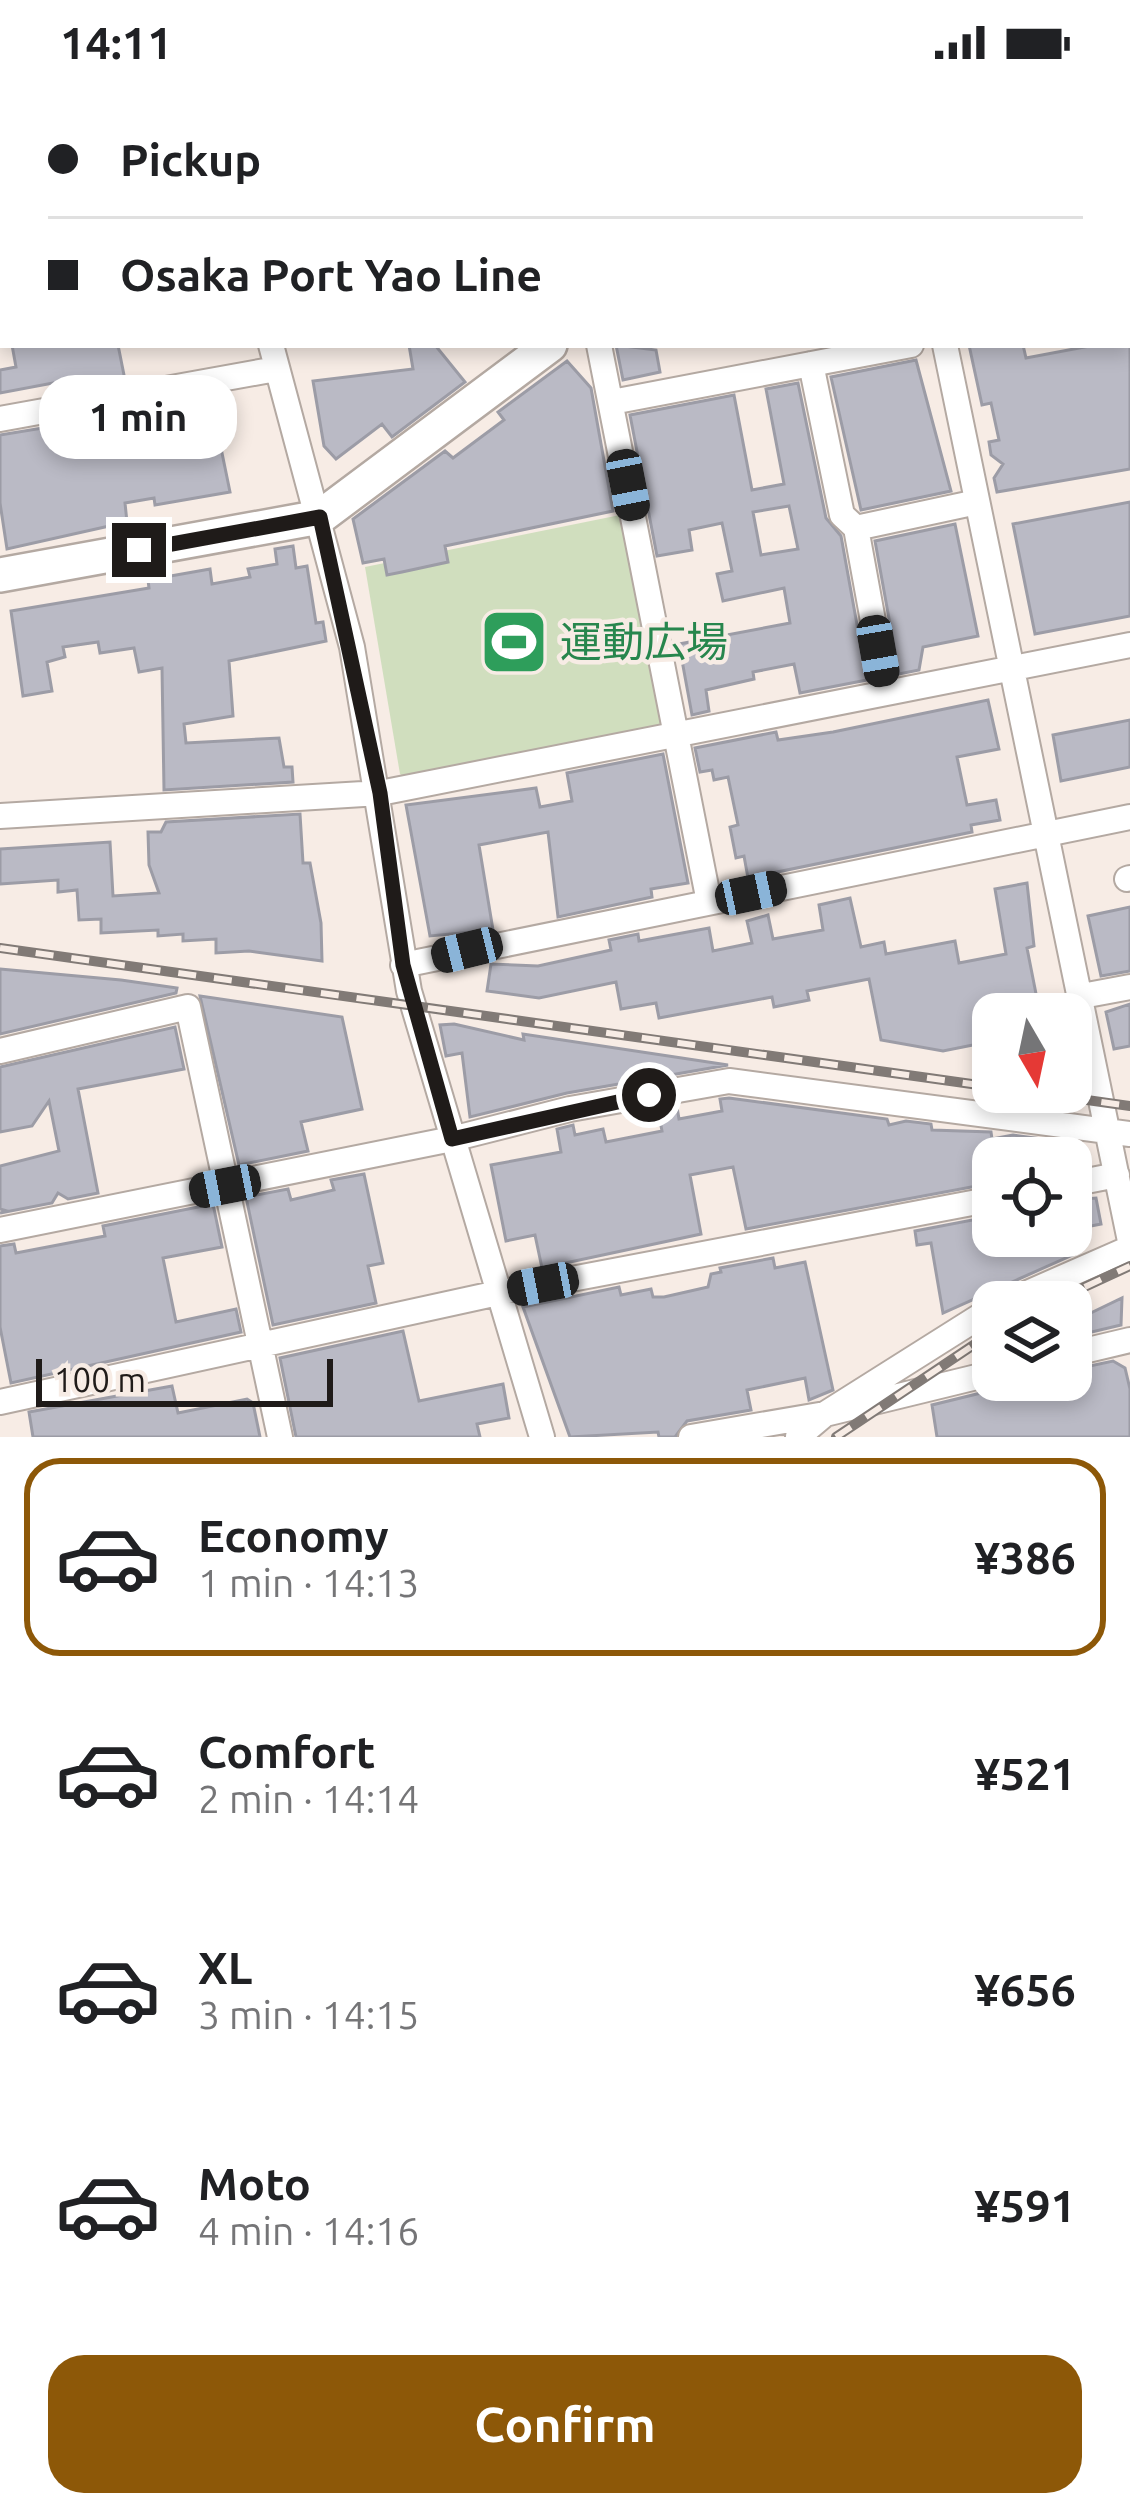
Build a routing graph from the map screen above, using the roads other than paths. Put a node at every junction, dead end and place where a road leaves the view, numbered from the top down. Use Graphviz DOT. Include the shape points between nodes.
graph roads {
  1 [pos="546,348"];
  2 [pos="600,348"];
  3 [pos="895,348"];
  4 [pos="946,348"];
  5 [pos="273,357"];
  6 [pos="811,364"];
  7 [pos="612,402"];
  8 [pos="0,418"];
  9 [pos="977,502"];
  10 [pos="320,517"];
  11 [pos="856,527"];
  12 [pos="0,574"];
  13 [pos="1130,645"];
  14 [pos="1011,668"];
  15 [pos="886,692"];
  16 [pos="679,734"];
  17 [pos="380,793"];
  18 [pos="0,816"];
  19 [pos="1130,817"];
  20 [pos="1048,833"];
  21 [pos="709,902"];
  22 [pos="403,965"];
  23 [pos="1130,987"];
  24 [pos="1081,993"];
  25 [pos="1092,994"];
  26 [pos="1092,1033"];
  27 [pos="0,1051"];
  28 [pos="1119,1132"];
  29 [pos="452,1139"];
  30 [pos="1117,1175"];
  31 [pos="1092,1180"];
  32 [pos="225,1186"];
  33 [pos="972,1202"];
  34 [pos="0,1230"];
  35 [pos="1130,1245"];
  36 [pos="1052,1281"];
  37 [pos="498,1293"];
  38 [pos="972,1321"];
  39 [pos="1130,1340"];
  40 [pos="262,1346"];
  41 [pos="1092,1349"];
  42 [pos="972,1378"];
  43 [pos="0,1402"];
  44 [pos="824,1414"];
  45 [pos="280,1437"];
  46 [pos="542,1437"];
  47 [pos="691,1437"];
  48 [pos="798,1437"];
  1 -- 10 [label="main road"];
  2 -- 7 [label="street"];
  3 -- 6 [label="street"];
  4 -- 9 [label="street"];
  5 -- 8 [label="street"];
  5 -- 10 [label="street"];
  6 -- 7 [label="street"];
  6 -- 11 [label="street" via="842,515"];
  7 -- 16 [label="street"];
  9 -- 11 [label="street"];
  9 -- 14 [label="street"];
  10 -- 12 [label="main road"];
  10 -- 17 [label="street"];
  11 -- 15 [label="street"];
  13 -- 14 [label="street"];
  14 -- 15 [label="street"];
  14 -- 20 [label="street"];
  15 -- 16 [label="street"];
  16 -- 17 [label="street"];
  16 -- 21 [label="street"];
  17 -- 18 [label="street"];
  17 -- 22 [label="street"];
  19 -- 20 [label="street"];
  20 -- 21 [label="street"];
  20 -- 24 [label="street"];
  21 -- 22 [label="street"];
  22 -- 29 [label="street"];
  23 -- 25 [label="street"];
  26 -- 28 [label="street"];
  27 -- 32 [label="street" via="188,1007"];
  28 -- 29 [label="street" via="729,1081"];
  28 -- 30 [label="street"];
  29 -- 32 [label="street"];
  29 -- 37 [label="street"];
  30 -- 31 [label="street"];
  30 -- 35 [label="street"];
  32 -- 34 [label="street"];
  32 -- 40 [label="street"];
  33 -- 37 [label="street"];
  35 -- 36 [label="street"];
  37 -- 40 [label="street"];
  37 -- 46 [label="street"];
  38 -- 44 [label="street"];
  39 -- 41 [label="street"];
  40 -- 43 [label="street"];
  40 -- 45 [label="street"];
  42 -- 44 [label="street"];
  44 -- 47 [label="street"];
  44 -- 48 [label="street"];
}
